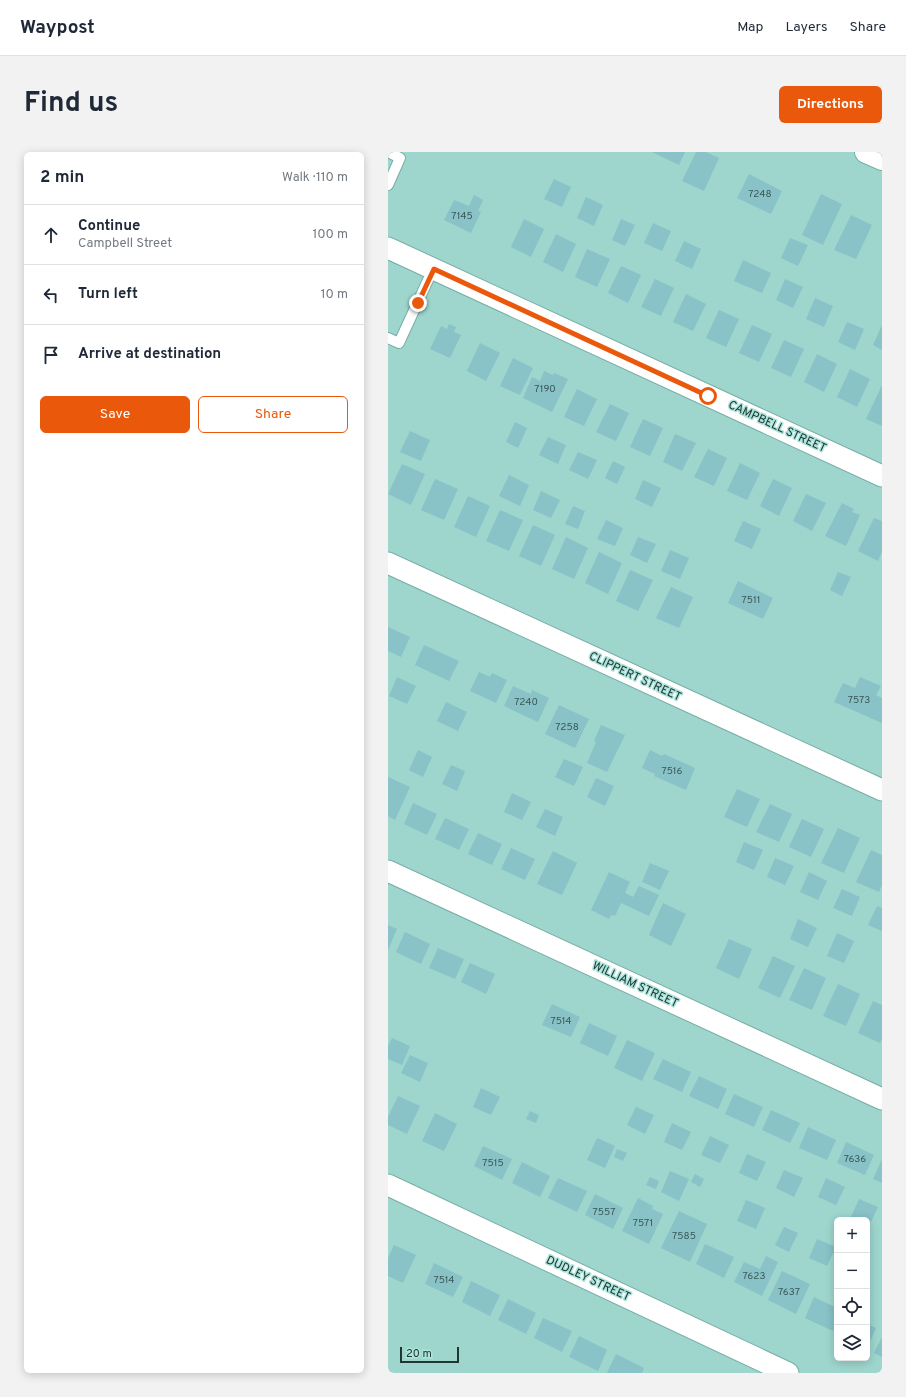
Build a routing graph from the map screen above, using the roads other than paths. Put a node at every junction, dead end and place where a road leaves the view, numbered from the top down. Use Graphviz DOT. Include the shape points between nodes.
graph roads {
  1 [pos="388,152"];
  2 [pos="866,152"];
  3 [pos="882,159"];
  4 [pos="388,185"];
  5 [pos="388,248"];
  6 [pos="434,269"];
  7 [pos="388,338"];
  8 [pos="882,476"];
  9 [pos="388,563"];
  10 [pos="882,790"];
  11 [pos="388,871"];
  12 [pos="882,1099"];
  13 [pos="388,1185"];
  14 [pos="788,1373"];
  1 -- 4 [label="lane" via="400,158"];
  2 -- 3 [label="street"];
  5 -- 6 [label="street, CAMPBELL STREET"];
  6 -- 7 [label="lane" via="399,343"];
  6 -- 8 [label="street, CAMPBELL STREET"];
  9 -- 10 [label="street, CLIPPERT STREET"];
  11 -- 12 [label="street, WILLIAM STREET"];
  13 -- 14 [label="street, DUDLEY STREET"];
}
